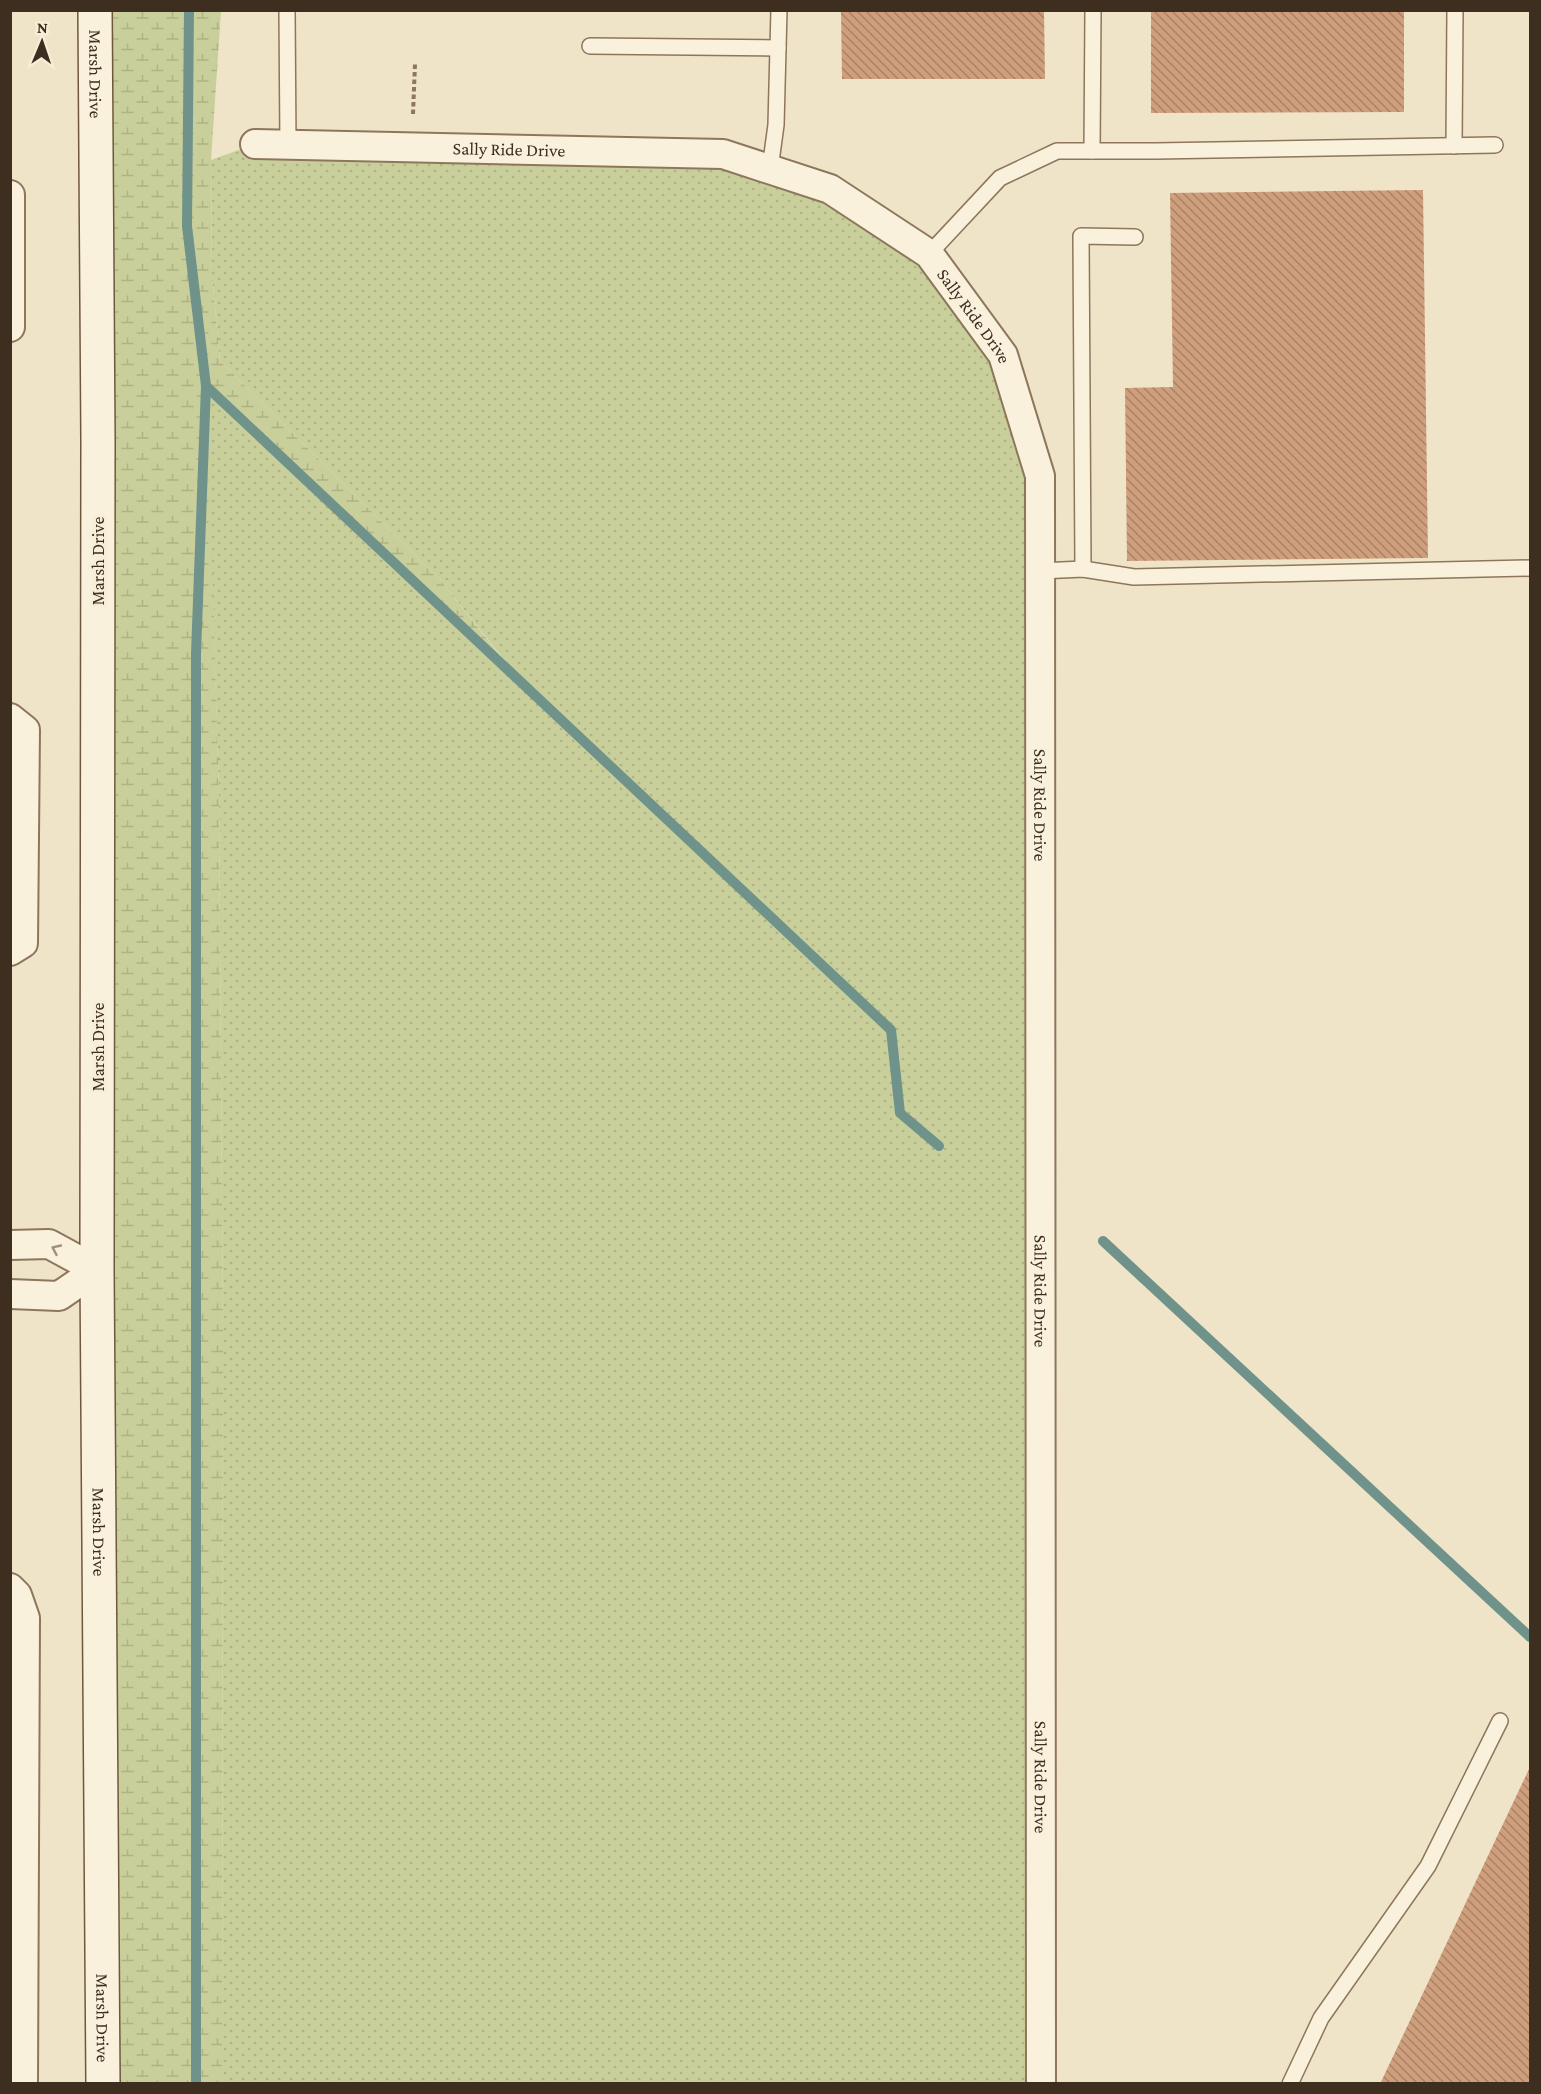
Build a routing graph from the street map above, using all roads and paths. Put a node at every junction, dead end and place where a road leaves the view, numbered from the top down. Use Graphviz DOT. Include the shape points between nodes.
graph roads {
  1 [pos="95,10"];
  2 [pos="287,10"];
  3 [pos="779,10"];
  4 [pos="1093,10"];
  5 [pos="1455,10"];
  6 [pos="590,46"];
  7 [pos="778,48"];
  8 [pos="415,64"];
  9 [pos="255,144"];
  10 [pos="288,145"];
  11 [pos="1495,145"];
  12 [pos="1454,146"];
  13 [pos="412,148"];
  14 [pos="1092,151"];
  15 [pos="770,169"];
  16 [pos="10,195"];
  17 [pos="1136,237"];
  18 [pos="929,254"];
  19 [pos="10,327"];
  20 [pos="1530,568"];
  21 [pos="1083,569"];
  22 [pos="1040,571"];
  23 [pos="10,718"];
  24 [pos="10,951"];
  25 [pos="10,1245"];
  26 [pos="98,1270"];
  27 [pos="10,1294"];
  28 [pos="10,1588"];
  29 [pos="1500,1720"];
  30 [pos="17,1867"];
  31 [pos="23,2084"];
  32 [pos="103,2084"];
  33 [pos="1041,2084"];
  34 [pos="1290,2084"];
  1 -- 26 [label="street, Marsh Drive"];
  2 -- 10 [label="lane"];
  3 -- 7 [label="lane"];
  4 -- 14 [label="lane"];
  5 -- 12 [label="lane"];
  6 -- 7 [label="lane"];
  7 -- 15 [label="lane" via="776,125"];
  8 -- 13 [label="path"];
  9 -- 10 [label="street, Sally Ride Drive"];
  10 -- 13 [label="street, Sally Ride Drive"];
  11 -- 12 [label="lane"];
  12 -- 14 [label="lane"];
  13 -- 15 [label="street, Sally Ride Drive" via="723,154"];
  14 -- 18 [label="lane" via="1057,151 1000,178"];
  15 -- 18 [label="street, Sally Ride Drive" via="830,189"];
  16 -- 19 [label="street"];
  17 -- 21 [label="lane" via="1081,236"];
  18 -- 22 [label="street, Sally Ride Drive" via="1003,354 1040,476"];
  20 -- 21 [label="lane" via="1134,577"];
  21 -- 22 [label="lane"];
  22 -- 33 [label="street, Sally Ride Drive"];
  23 -- 24 [label="street" via="25,730 23,943"];
  26 -- 25 [label="street, one-way" via="49,1244"];
  26 -- 27 [label="street" via="59,1296"];
  26 -- 32 [label="street, Marsh Drive"];
  28 -- 30 [label="street" via="17,1594 25,1618"];
  29 -- 34 [label="lane" via="1428,1866 1321,2018"];
  30 -- 31 [label="street"];
}
